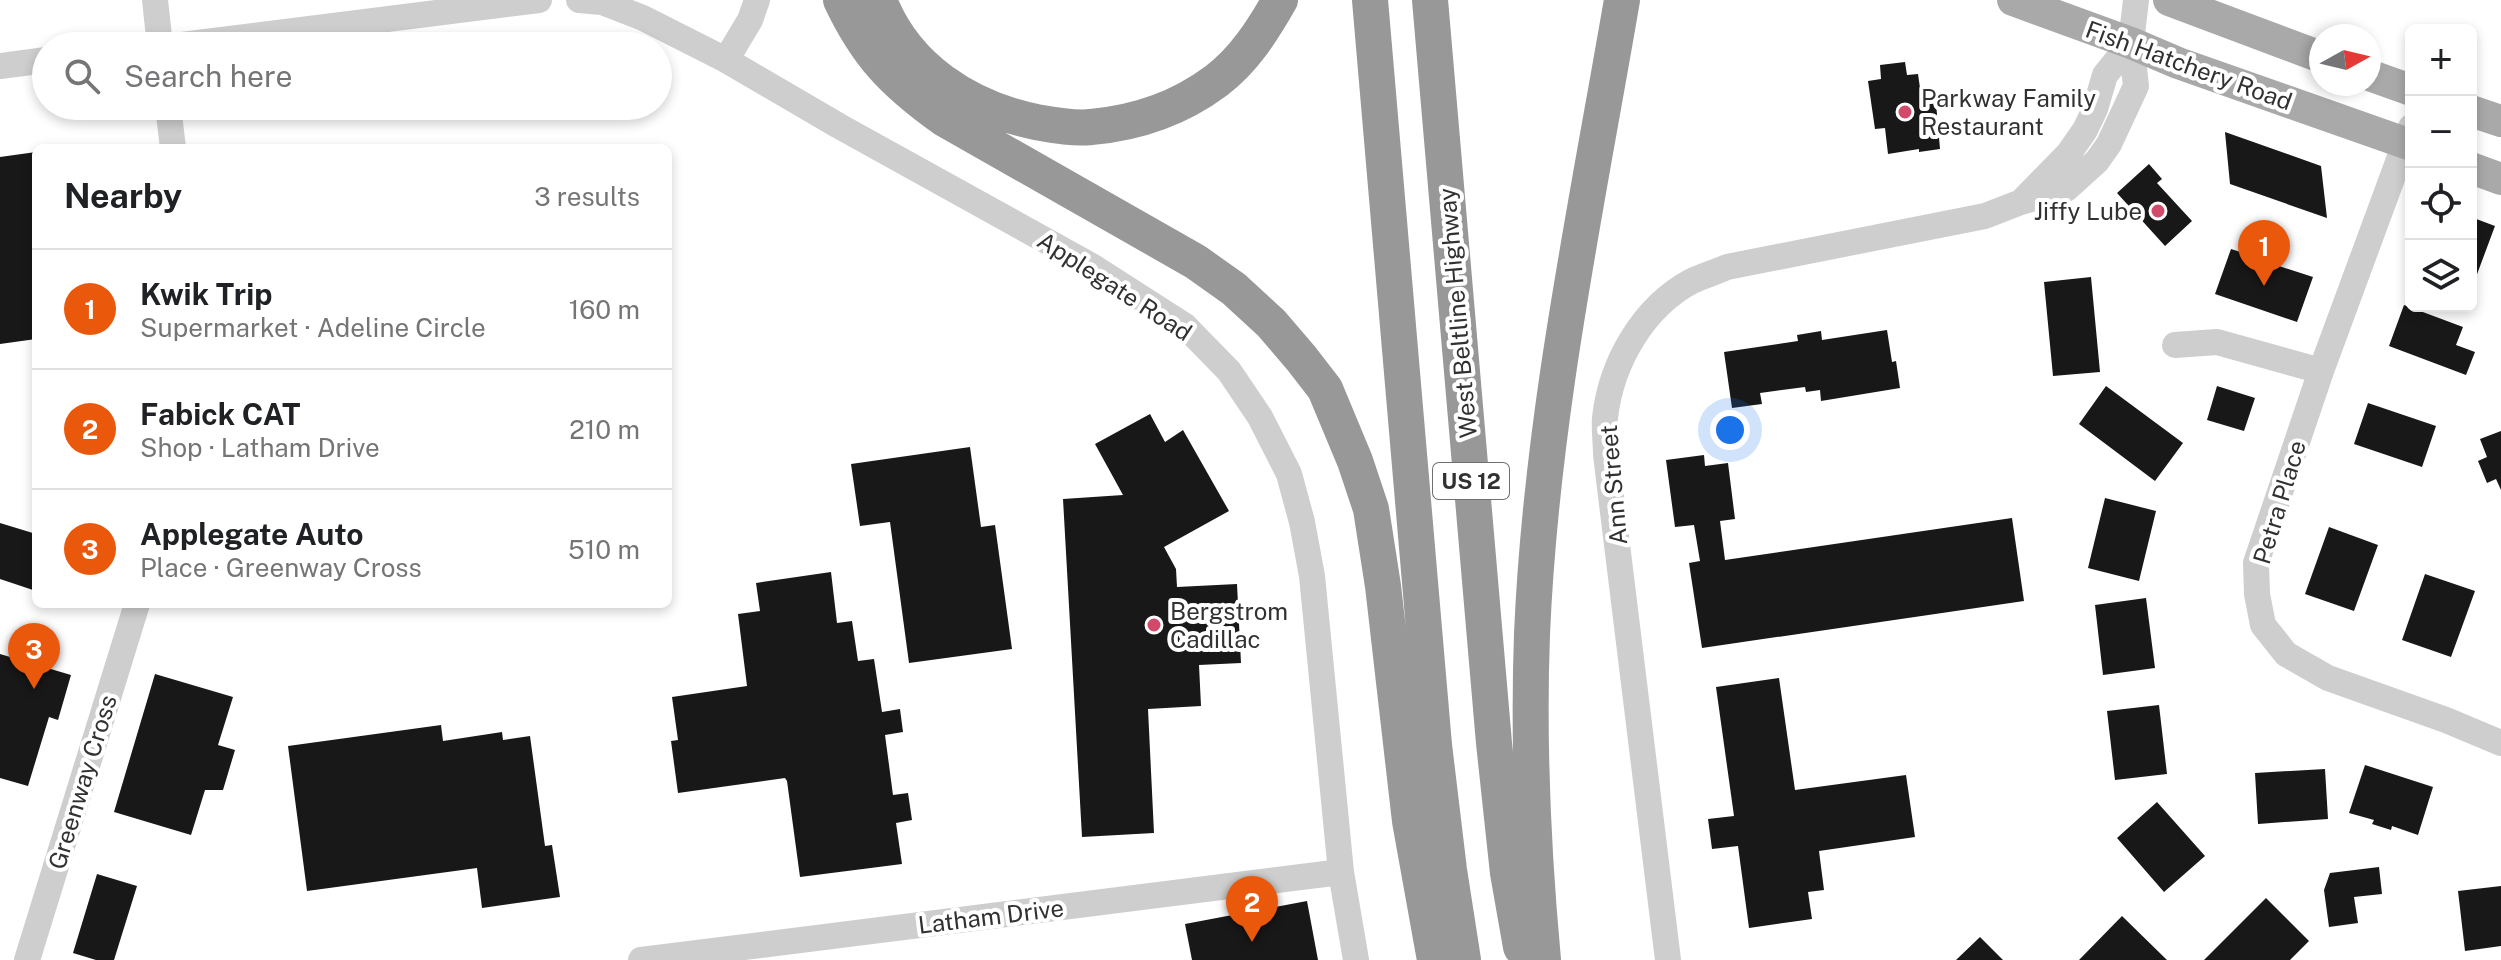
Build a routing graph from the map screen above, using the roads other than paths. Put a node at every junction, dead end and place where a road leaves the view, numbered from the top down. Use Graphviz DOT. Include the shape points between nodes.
graph roads {
  1 [pos="155,0"];
  2 [pos="539,0"];
  3 [pos="579,0"];
  4 [pos="757,0"];
  5 [pos="841,0"];
  6 [pos="879,0"];
  7 [pos="1280,0"];
  8 [pos="1370,0"];
  9 [pos="1430,0"];
  10 [pos="1622,0"];
  11 [pos="1640,0"];
  12 [pos="2013,0"];
  13 [pos="2136,0"];
  14 [pos="2169,0"];
  15 [pos="158,32"];
  16 [pos="285,32"];
  17 [pos="671,32"];
  18 [pos="672,33"];
  19 [pos="2131,43"];
  20 [pos="2309,52"];
  21 [pos="726,60"];
  22 [pos="32,62"];
  23 [pos="0,66"];
  24 [pos="2381,79"];
  25 [pos="2405,88"];
  26 [pos="2477,113"];
  27 [pos="170,120"];
  28 [pos="2501,121"];
  29 [pos="2405,137"];
  30 [pos="173,144"];
  31 [pos="2405,149"];
  32 [pos="2477,170"];
  33 [pos="2501,179"];
  34 [pos="1584,221"];
  35 [pos="2175,345"];
  36 [pos="2321,371"];
  37 [pos="136,608"];
  38 [pos="2501,743"];
  39 [pos="1341,872"];
  40 [pos="771,952"];
  41 [pos="27,960"];
  42 [pos="641,960"];
  43 [pos="1356,960"];
  44 [pos="1435,960"];
  45 [pos="1463,960"];
  46 [pos="1523,960"];
  47 [pos="1543,960"];
  48 [pos="1668,960"];
  1 -- 15 [label="street"];
  2 -- 16 [label="street"];
  3 -- 17 [label="street, Applegate Road" via="602,2"];
  4 -- 21 [label="street"];
  5 -- 44 [label="highway" via="858,36 911,95 1196,262 1271,323 1325,389 1371,509 1410,821"];
  6 -- 7 [label="highway" via="907,50 940,81 972,101 1009,116 1088,128 1157,113 1216,81 1240,59"];
  8 -- 45 [label="highway, US 12" via="1434,745"];
  9 -- 46 [label="highway, West Beltline Highway / US 12" via="1495,757"];
  10 -- 34 [label="highway"];
  11 -- 34 [label="highway"];
  12 -- 19 [label="main road, Fish Hatchery Road"];
  13 -- 19 [label="street, Ann Street"];
  14 -- 20 [label="main road"];
  18 -- 21 [label="street, Applegate Road"];
  19 -- 29 [label="main road, Fish Hatchery Road"];
  19 -- 48 [label="street, Ann Street" via="2136,86 2109,144 2066,189 1974,219 1727,267 1667,298 1625,349 1605,419 1606,455"];
  21 -- 39 [label="street, Applegate Road" via="1090,265 1185,326 1229,371 1289,474 1302,522"];
  22 -- 23 [label="street"];
  24 -- 25 [label="main road"];
  26 -- 28 [label="main road"];
  27 -- 30 [label="street"];
  31 -- 36 [label="street, Petra Place"];
  32 -- 33 [label="main road"];
  34 -- 47 [label="highway" via="1556,380 1532,631 1534,832"];
  35 -- 36 [label="street" via="2217,342"];
  36 -- 38 [label="street, Petra Place" via="2256,563 2263,625 2286,654 2328,678"];
  37 -- 41 [label="street, Greenway Cross"];
  39 -- 40 [label="street, Latham Drive"];
  39 -- 43 [label="street, Applegate Road"];
  40 -- 42 [label="street, Latham Drive"];
}
